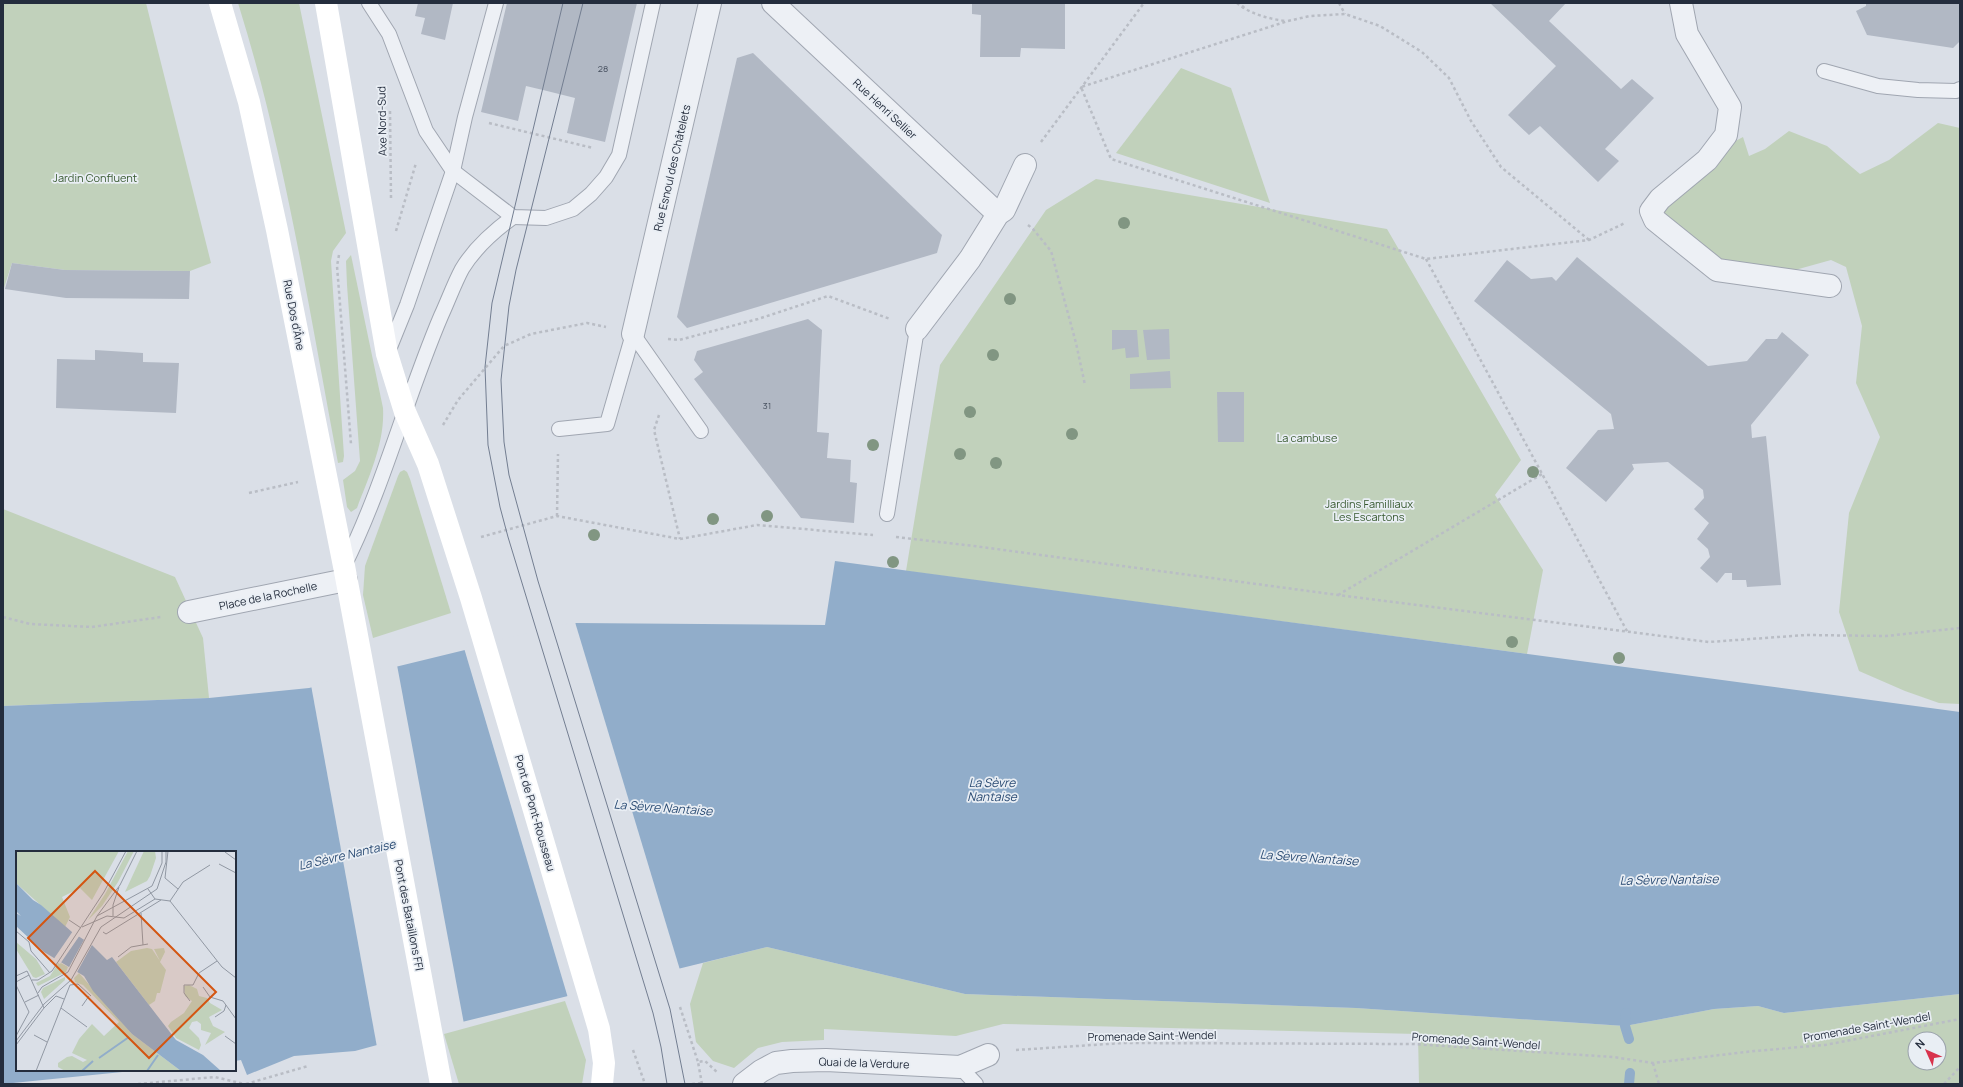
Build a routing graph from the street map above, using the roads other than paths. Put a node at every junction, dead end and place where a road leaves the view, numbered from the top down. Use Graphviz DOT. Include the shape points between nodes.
graph roads {
  1 [pos="220,3"];
  2 [pos="326,3"];
  3 [pos="369,3"];
  4 [pos="496,3"];
  5 [pos="653,3"];
  6 [pos="710,3"];
  7 [pos="773,3"];
  8 [pos="1681,3"];
  9 [pos="1824,71"];
  10 [pos="1960,89"];
  11 [pos="1025,165"];
  12 [pos="453,171"];
  13 [pos="1001,212"];
  14 [pos="512,217"];
  15 [pos="1830,286"];
  16 [pos="917,329"];
  17 [pos="633,334"];
  18 [pos="387,354"];
  19 [pos="405,412"];
  20 [pos="559,429"];
  21 [pos="701,430"];
  22 [pos="888,514"];
  23 [pos="345,573"];
  24 [pos="190,612"];
  25 [pos="355,629"];
  26 [pos="988,1055"];
  27 [pos="960,1067"];
  28 [pos="441,1084"];
  29 [pos="602,1084"];
  30 [pos="744,1084"];
  31 [pos="976,1084"];
  1 -- 23 [label="main road, Rue Dos d'Âne" via="249,102"];
  2 -- 18 [label="main road"];
  3 -- 12 [label="lane" via="389,34 426,131"];
  4 -- 12 [label="lane"];
  5 -- 14 [label="lane" via="619,155 606,177 573,209 546,218"];
  6 -- 17 [label="street, Rue Esnoul des Châtelets"];
  7 -- 13 [label="street, Rue Henri Sellier"];
  8 -- 15 [label="street" via="1687,34 1730,107 1726,135 1707,160 1660,199 1651,211 1655,220 1717,270"];
  9 -- 10 [label="lane" via="1878,86 1918,90"];
  11 -- 13 [label="street"];
  12 -- 14 [label="lane"];
  12 -- 18 [label="lane" via="407,305"];
  13 -- 16 [label="street" via="970,259"];
  14 -- 19 [label="lane" via="462,268"];
  16 -- 22 [label="lane"];
  17 -- 20 [label="lane" via="607,424"];
  17 -- 21 [label="lane"];
  18 -- 19 [label="main road"];
  19 -- 23 [label="lane"];
  19 -- 29 [label="main road, Pont de Pont-Rousseau" via="428,464 471,598 599,1029 604,1063"];
  23 -- 24 [label="street, Place de la Rochelle"];
  23 -- 25 [label="main road, Rue Dos d'Âne"];
  25 -- 28 [label="main road, Pont des Bataillons FFI"];
  26 -- 27 [label="street, Quai de la Verdure"];
  27 -- 30 [label="street, Quai de la Verdure" via="826,1060 792,1061 776,1063"];
  27 -- 31 [label="lane"];
}
